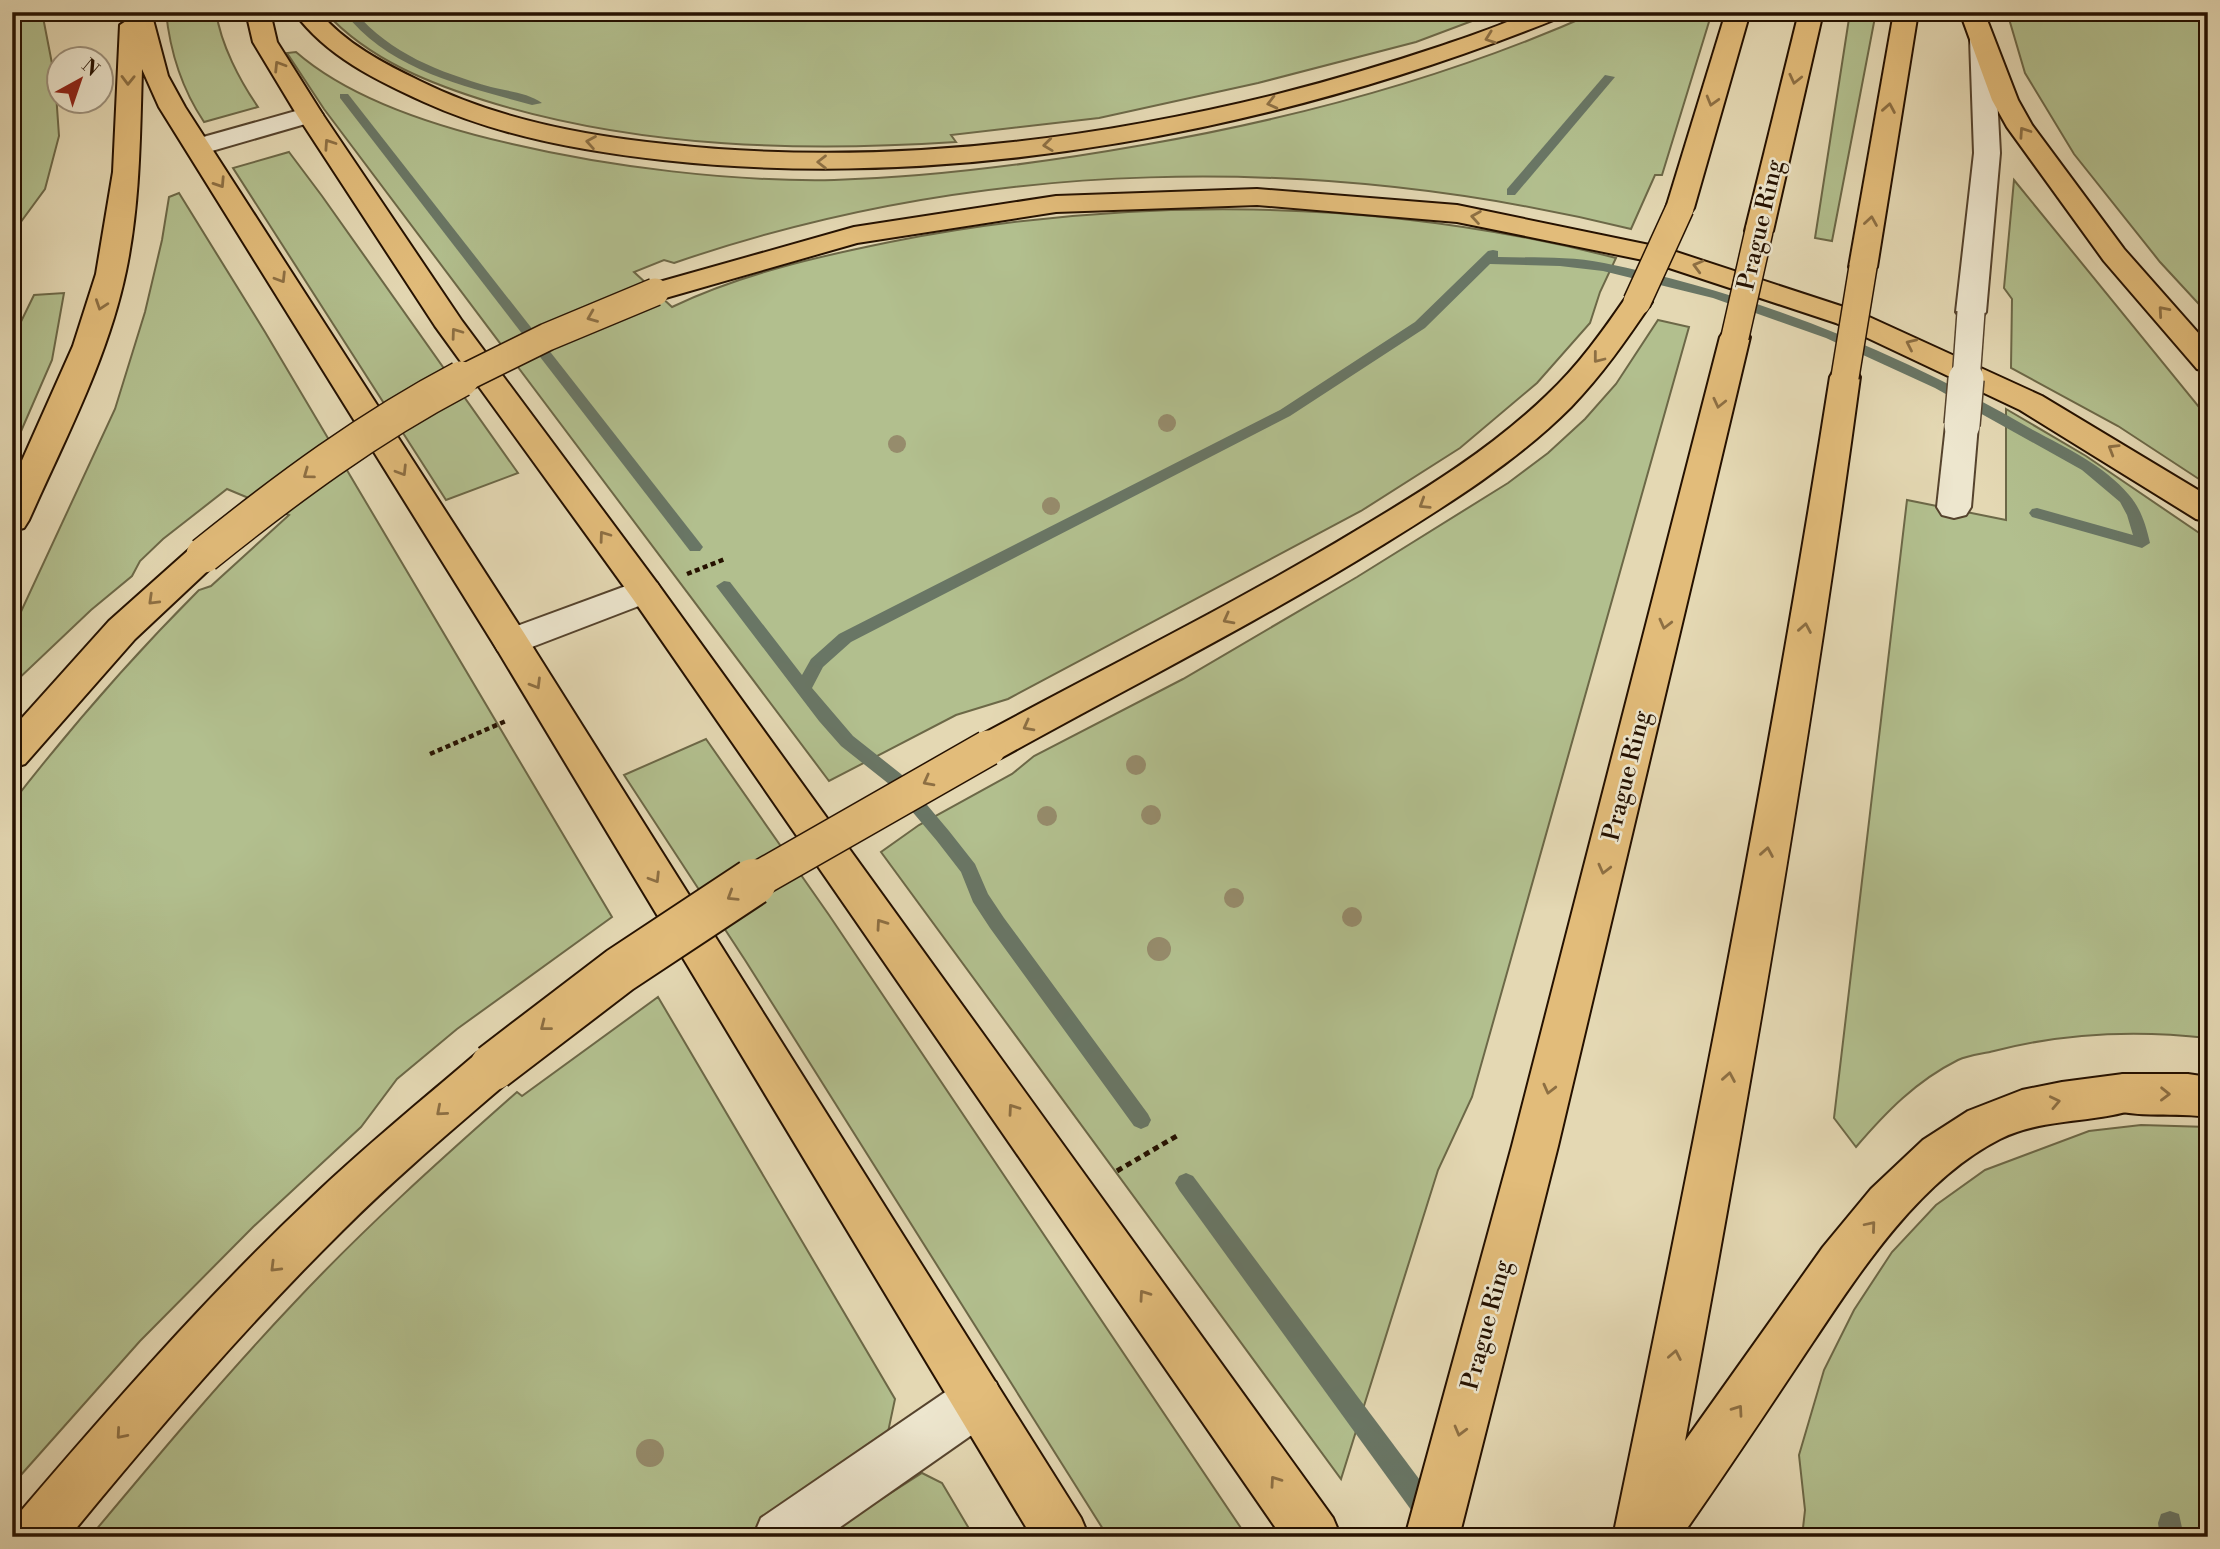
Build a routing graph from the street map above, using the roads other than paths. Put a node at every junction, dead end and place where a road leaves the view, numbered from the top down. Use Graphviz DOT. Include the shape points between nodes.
graph roads {
  1 [pos="133,12"];
  2 [pos="139,12"];
  3 [pos="258,12"];
  4 [pos="306,12"];
  5 [pos="1553,12"];
  6 [pos="1738,12"];
  7 [pos="1811,12"];
  8 [pos="1906,12"];
  9 [pos="1972,12"];
  10 [pos="1982,39"];
  11 [pos="310,115"];
  12 [pos="198,148"];
  13 [pos="2208,363"];
  14 [pos="1954,507"];
  15 [pos="2208,511"];
  16 [pos="12,520"];
  17 [pos="645,591"];
  18 [pos="510,642"];
  19 [pos="12,754"];
  20 [pos="2208,1097"];
  21 [pos="978,1400"];
  22 [pos="34,1537"];
  23 [pos="780,1537"];
  24 [pos="1062,1537"];
  25 [pos="1314,1537"];
  26 [pos="1432,1537"];
  27 [pos="1640,1537"];
  28 [pos="1649,1537"];
  1 -- 16 [label="main road, one-way" via="127,166 104,297"];
  2 -- 12 [label="main road" via="156,76"];
  11 -- 3 [label="main road, one-way" via="265,42"];
  5 -- 4 [label="main road, one-way" via="1380,74 1200,119 1016,149 835,162 659,152 563,138 501,123 398,81 337,44"];
  6 -- 22 [label="main road, one-way, bridge" via="1680,208 1662,253 1637,302 1586,373 1557,403 1446,490 1295,582 892,800 620,970 493,1067 337,1205 172,1375"];
  7 -- 26 [label="main road, Prague Ring, one-way, bridge" via="1735,337"];
  27 -- 8 [label="main road, one-way, bridge" via="1720,1130"];
  9 -- 10 [label="main road"];
  13 -- 10 [label="main road, one-way" via="2114,255 2020,127"];
  10 -- 14 [label="lane, bridge" via="1987,153"];
  11 -- 12 [label="lane"];
  17 -- 11 [label="main road, one-way" via="450,326"];
  12 -- 18 [label="main road, one-way"];
  15 -- 19 [label="main road, one-way, bridge" via="2116,451 1893,335 1730,275 1609,242 1448,212 1337,200 1229,195 1063,201 848,235 742,263 655,292 527,346 420,402 323,463 204,555 122,630"];
  17 -- 18 [label="lane"];
  25 -- 17 [label="main road, one-way"];
  18 -- 21 [label="main road, one-way"];
  28 -- 20 [label="main road, one-way" via="1835,1269 1923,1170 1965,1135 2011,1113 2062,1100 2123,1094"];
  21 -- 23 [label="lane"];
  21 -- 24 [label="main road"];
}
